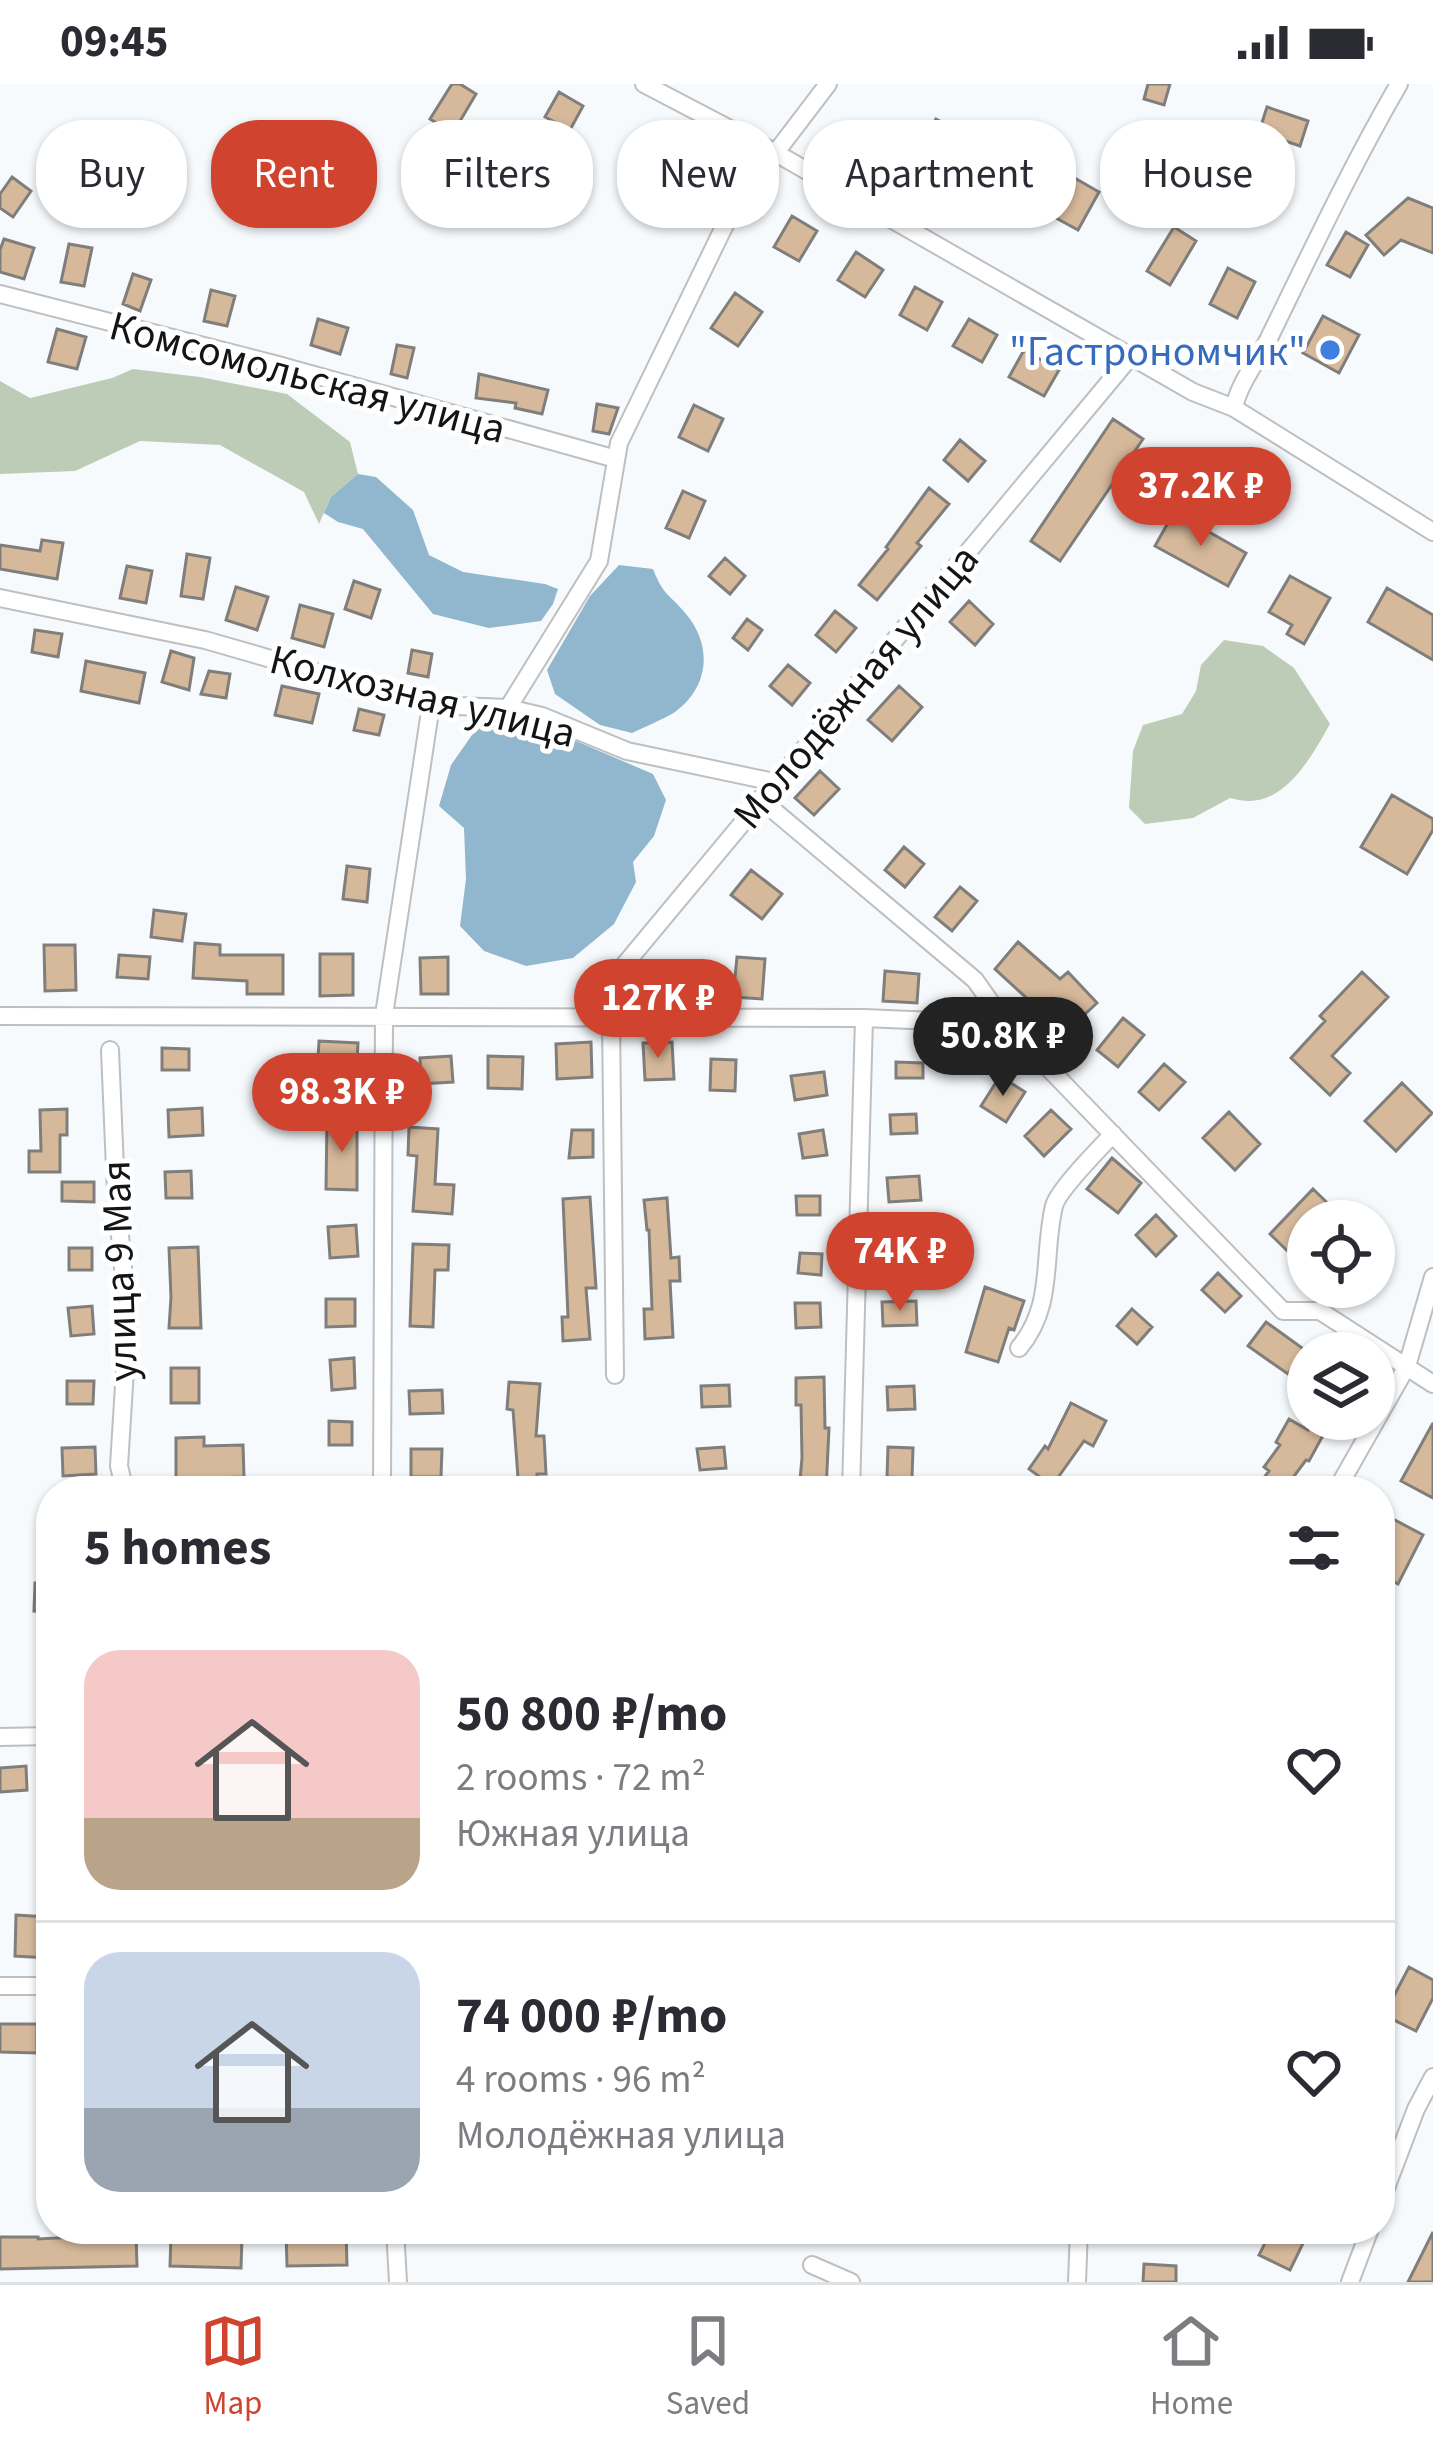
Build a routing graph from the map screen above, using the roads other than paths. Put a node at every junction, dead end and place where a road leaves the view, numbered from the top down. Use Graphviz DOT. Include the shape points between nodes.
graph roads {
  1 [pos="644,84"];
  2 [pos="828,84"];
  3 [pos="1399,84"];
  4 [pos="713,120"];
  5 [pos="779,146"];
  6 [pos="779,155"];
  7 [pos="723,228"];
  8 [pos="0,294"];
  9 [pos="1132,356"];
  10 [pos="1234,408"];
  11 [pos="616,459"];
  12 [pos="1433,532"];
  13 [pos="0,598"];
  14 [pos="431,705"];
  15 [pos="508,708"];
  16 [pos="774,782"];
  17 [pos="760,799"];
  18 [pos="384,1015"];
  19 [pos="0,1016"];
  20 [pos="581,1017"];
  21 [pos="611,1017"];
  22 [pos="864,1018"];
  23 [pos="1006,1024"];
  24 [pos="110,1051"];
  25 [pos="1113,1134"];
  26 [pos="1433,1277"];
  27 [pos="1019,1348"];
  28 [pos="1407,1366"];
  29 [pos="615,1375"];
  30 [pos="1433,1384"];
  31 [pos="121,1476"];
  32 [pos="382,1476"];
  33 [pos="851,1476"];
  34 [pos="1345,1476"];
  35 [pos="36,1736"];
  36 [pos="0,1737"];
  37 [pos="0,1986"];
  38 [pos="36,1987"];
  39 [pos="1433,2077"];
  40 [pos="1395,2164"];
  41 [pos="396,2244"];
  42 [pos="1078,2244"];
  43 [pos="1364,2244"];
  44 [pos="812,2265"];
  45 [pos="398,2282"];
  46 [pos="850,2282"];
  47 [pos="1077,2282"];
  48 [pos="1350,2282"];
  1 -- 4 [label="street"];
  2 -- 5 [label="street"];
  3 -- 10 [label="street"];
  6 -- 9 [label="street"];
  7 -- 11 [label="street"];
  8 -- 11 [label="street, Комсомольская улица"];
  9 -- 10 [label="street"];
  9 -- 16 [label="street, Молодёжная улица"];
  10 -- 12 [label="street"];
  11 -- 15 [label="street" via="598,560"];
  13 -- 14 [label="street, Колхозная улица" via="205,640"];
  14 -- 15 [label="street, Колхозная улица"];
  14 -- 18 [label="street"];
  15 -- 16 [label="street, Колхозная улица" via="627,751"];
  16 -- 17 [label="street, Молодёжная улица"];
  17 -- 20 [label="street, Молодёжная улица"];
  17 -- 23 [label="street" via="975,980"];
  18 -- 19 [label="street"];
  18 -- 20 [label="street"];
  18 -- 32 [label="street"];
  20 -- 21 [label="street"];
  21 -- 22 [label="street"];
  21 -- 29 [label="street"];
  22 -- 23 [label="street"];
  22 -- 33 [label="street"];
  23 -- 25 [label="street"];
  24 -- 31 [label="street, улица 9 Мая" via="128,1322"];
  25 -- 27 [label="street" via="1054,1201 1046,1285 1035,1329"];
  25 -- 28 [label="street" via="1283,1311 1320,1311"];
  26 -- 28 [label="street"];
  28 -- 30 [label="street"];
  28 -- 34 [label="street"];
  35 -- 36 [label="street"];
  37 -- 38 [label="street"];
  39 -- 40 [label="street"];
  41 -- 45 [label="street"];
  42 -- 47 [label="street"];
  43 -- 48 [label="street"];
  44 -- 46 [label="street"];
}
